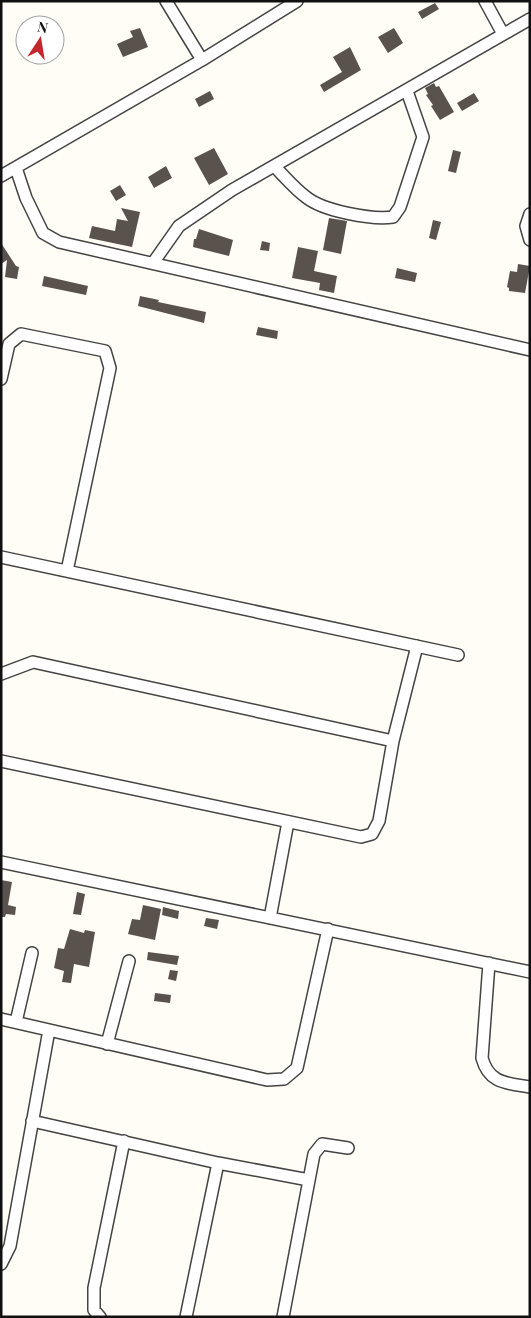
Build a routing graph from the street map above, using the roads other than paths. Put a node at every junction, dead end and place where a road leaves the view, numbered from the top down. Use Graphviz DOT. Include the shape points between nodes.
graph roads {
  1 [pos="166,1"];
  2 [pos="297,1"];
  3 [pos="485,1"];
  4 [pos="530,19"];
  5 [pos="504,34"];
  6 [pos="202,60"];
  7 [pos="407,91"];
  8 [pos="275,167"];
  9 [pos="16,168"];
  10 [pos="1,176"];
  11 [pos="530,214"];
  12 [pos="530,240"];
  13 [pos="153,263"];
  14 [pos="530,350"];
  15 [pos="1,378"];
  16 [pos="1,557"];
  17 [pos="67,571"];
  18 [pos="417,646"];
  19 [pos="458,655"];
  20 [pos="1,674"];
  21 [pos="393,741"];
  22 [pos="1,761"];
  23 [pos="288,822"];
  24 [pos="1,862"];
  25 [pos="270,918"];
  26 [pos="328,929"];
  27 [pos="32,953"];
  28 [pos="129,961"];
  29 [pos="489,963"];
  30 [pos="530,972"];
  31 [pos="1,1019"];
  32 [pos="16,1022"];
  33 [pos="49,1030"];
  34 [pos="107,1044"];
  35 [pos="530,1087"];
  36 [pos="32,1121"];
  37 [pos="124,1141"];
  38 [pos="348,1148"];
  39 [pos="218,1163"];
  40 [pos="309,1180"];
  41 [pos="1,1264"];
  42 [pos="100,1317"];
  43 [pos="186,1317"];
  44 [pos="283,1317"];
  1 -- 6 [label="street"];
  2 -- 6 [label="street"];
  3 -- 5 [label="street"];
  4 -- 5 [label="street"];
  5 -- 7 [label="street"];
  6 -- 9 [label="street"];
  7 -- 8 [label="street"];
  7 -- 8 [label="street" via="423,137 400,207 393,217 381,219 326,208 307,198"];
  8 -- 13 [label="street" via="232,190 180,226"];
  9 -- 10 [label="street"];
  9 -- 13 [label="street" via="26,198 43,233 50,238"];
  11 -- 12 [label="street" via="526,226"];
  13 -- 14 [label="street"];
  15 -- 17 [label="street" via="9,344 21,334 104,351 110,368"];
  16 -- 17 [label="street"];
  17 -- 18 [label="street"];
  18 -- 19 [label="street"];
  18 -- 21 [label="street"];
  20 -- 21 [label="street" via="33,662"];
  21 -- 23 [label="street" via="379,821 372,834 361,837"];
  22 -- 23 [label="street"];
  23 -- 25 [label="street"];
  24 -- 25 [label="street"];
  25 -- 26 [label="street"];
  26 -- 29 [label="street"];
  26 -- 34 [label="street" via="297,1068 284,1079 267,1080"];
  27 -- 32 [label="street"];
  28 -- 34 [label="street"];
  29 -- 30 [label="street"];
  29 -- 35 [label="street" via="484,1066 495,1079"];
  31 -- 32 [label="street"];
  32 -- 33 [label="street"];
  33 -- 34 [label="street"];
  33 -- 36 [label="street"];
  36 -- 37 [label="street"];
  36 -- 41 [label="street" via="10,1246"];
  37 -- 39 [label="street"];
  37 -- 42 [label="street" via="94,1288 94,1310"];
  38 -- 40 [label="street" via="322,1144 314,1154"];
  39 -- 40 [label="street"];
  39 -- 43 [label="street"];
  40 -- 44 [label="street"];
}
